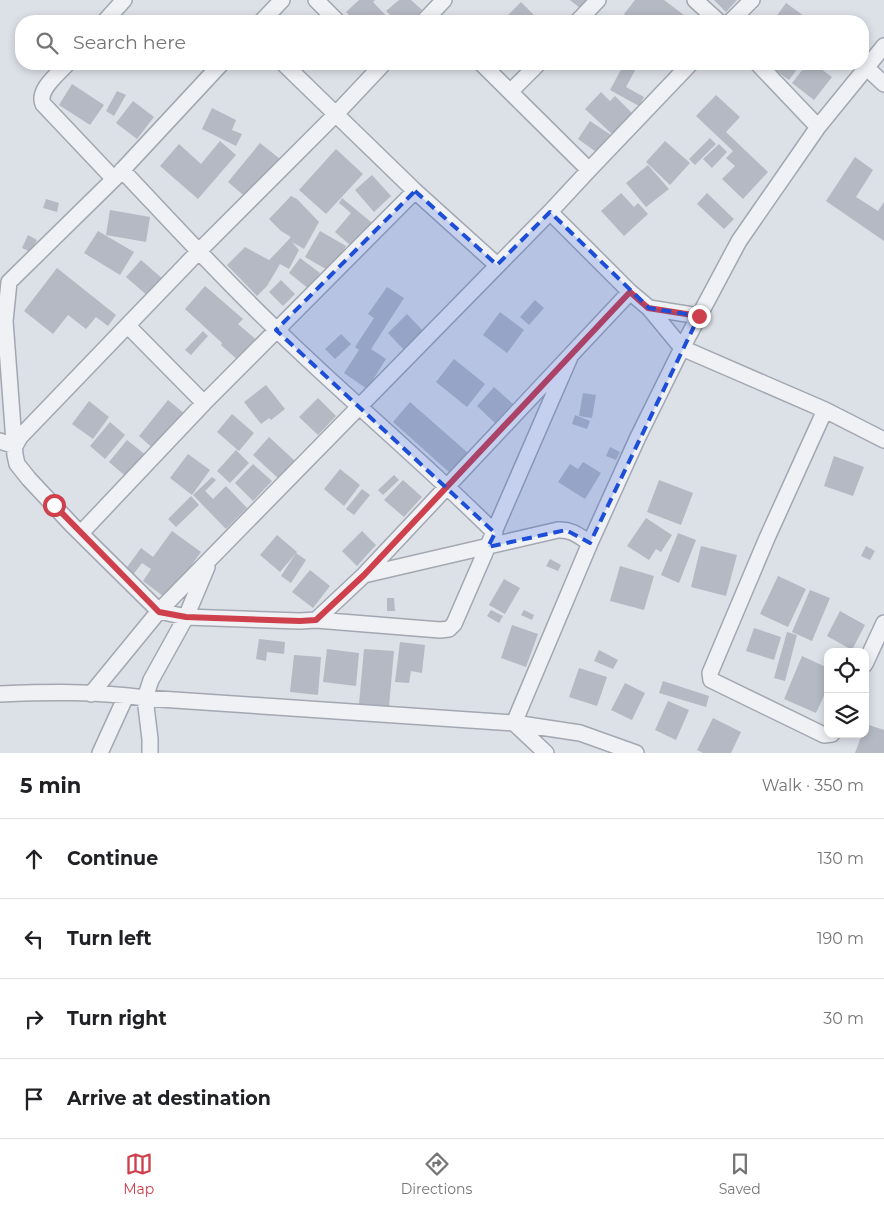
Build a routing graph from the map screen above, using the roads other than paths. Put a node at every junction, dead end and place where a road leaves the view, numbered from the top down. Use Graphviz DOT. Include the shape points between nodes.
graph roads {
  1 [pos="124,0"];
  2 [pos="282,0"];
  3 [pos="316,0"];
  4 [pos="444,0"];
  5 [pos="598,0"];
  6 [pos="695,0"];
  7 [pos="752,0"];
  8 [pos="110,15"];
  9 [pos="268,15"];
  10 [pos="331,15"];
  11 [pos="433,15"];
  12 [pos="584,15"];
  13 [pos="711,15"];
  14 [pos="737,15"];
  15 [pos="884,46"];
  16 [pos="869,65"];
  17 [pos="62,70"];
  18 [pos="215,70"];
  19 [pos="290,70"];
  20 [pos="376,70"];
  21 [pos="488,70"];
  22 [pos="532,70"];
  23 [pos="684,70"];
  24 [pos="764,70"];
  25 [pos="865,70"];
  26 [pos="869,70"];
  27 [pos="884,84"];
  28 [pos="511,91"];
  29 [pos="336,114"];
  30 [pos="818,127"];
  31 [pos="588,170"];
  32 [pos="118,174"];
  33 [pos="415,191"];
  34 [pos="550,212"];
  35 [pos="200,251"];
  36 [pos="497,265"];
  37 [pos="630,292"];
  38 [pos="648,308"];
  39 [pos="699,316"];
  40 [pos="128,326"];
  41 [pos="276,330"];
  42 [pos="682,348"];
  43 [pos="570,356"];
  44 [pos="204,403"];
  45 [pos="359,408"];
  46 [pos="825,410"];
  47 [pos="884,440"];
  48 [pos="0,441"];
  49 [pos="15,446"];
  50 [pos="447,486"];
  51 [pos="81,533"];
  52 [pos="495,533"];
  53 [pos="590,543"];
  54 [pos="488,547"];
  55 [pos="210,559"];
  56 [pos="364,575"];
  57 [pos="159,612"];
  58 [pos="186,617"];
  59 [pos="316,620"];
  60 [pos="884,623"];
  61 [pos="869,655"];
  62 [pos="0,694"];
  63 [pos="91,694"];
  64 [pos="126,696"];
  65 [pos="145,698"];
  66 [pos="514,722"];
  67 [pos="824,735"];
  68 [pos="100,753"];
  69 [pos="150,753"];
  70 [pos="546,753"];
  71 [pos="636,753"];
  1 -- 8 [label="street"];
  2 -- 9 [label="street"];
  3 -- 10 [label="street"];
  4 -- 11 [label="street"];
  5 -- 12 [label="street"];
  6 -- 13 [label="street"];
  7 -- 14 [label="street"];
  15 -- 16 [label="street"];
  17 -- 32 [label="street" via="44,91 43,104"];
  18 -- 32 [label="street"];
  19 -- 29 [label="street"];
  20 -- 29 [label="street"];
  21 -- 28 [label="street"];
  22 -- 28 [label="street"];
  23 -- 31 [label="street"];
  24 -- 30 [label="street"];
  25 -- 30 [label="street"];
  26 -- 27 [label="street"];
  28 -- 31 [label="street"];
  29 -- 33 [label="street"];
  29 -- 35 [label="street"];
  30 -- 39 [label="street" via="745,230"];
  31 -- 34 [label="street"];
  32 -- 35 [label="street"];
  32 -- 49 [label="street" via="9,282 5,321"];
  33 -- 36 [label="street"];
  33 -- 41 [label="street"];
  34 -- 36 [label="street"];
  34 -- 37 [label="street"];
  35 -- 40 [label="street"];
  35 -- 41 [label="street"];
  36 -- 45 [label="street"];
  37 -- 38 [label="street"];
  37 -- 43 [label="street"];
  38 -- 39 [label="street"];
  38 -- 42 [label="street"];
  39 -- 42 [label="street"];
  40 -- 44 [label="street"];
  40 -- 49 [label="street" via="20,437"];
  41 -- 44 [label="street"];
  41 -- 45 [label="street"];
  42 -- 46 [label="street"];
  42 -- 53 [label="street"];
  43 -- 50 [label="street"];
  43 -- 52 [label="street"];
  44 -- 51 [label="street"];
  45 -- 50 [label="street"];
  45 -- 55 [label="street"];
  46 -- 47 [label="street"];
  46 -- 67 [label="street" via="710,673 711,680"];
  48 -- 49 [label="street"];
  49 -- 51 [label="street" via="17,464"];
  50 -- 52 [label="street"];
  50 -- 56 [label="street"];
  51 -- 57 [label="street"];
  52 -- 54 [label="street"];
  53 -- 54 [label="street" via="573,532 558,530"];
  53 -- 66 [label="street"];
  54 -- 56 [label="street"];
  54 -- 59 [label="street" via="450,629"];
  55 -- 57 [label="street"];
  55 -- 58 [label="street"];
  56 -- 59 [label="street"];
  57 -- 58 [label="street"];
  57 -- 63 [label="street"];
  58 -- 59 [label="street"];
  58 -- 65 [label="street"];
  60 -- 61 [label="street"];
  62 -- 63 [label="street"];
  63 -- 64 [label="street"];
  64 -- 65 [label="street"];
  64 -- 68 [label="street"];
  65 -- 66 [label="street"];
  65 -- 69 [label="street"];
  66 -- 70 [label="street"];
  66 -- 71 [label="street" via="580,733"];
}
